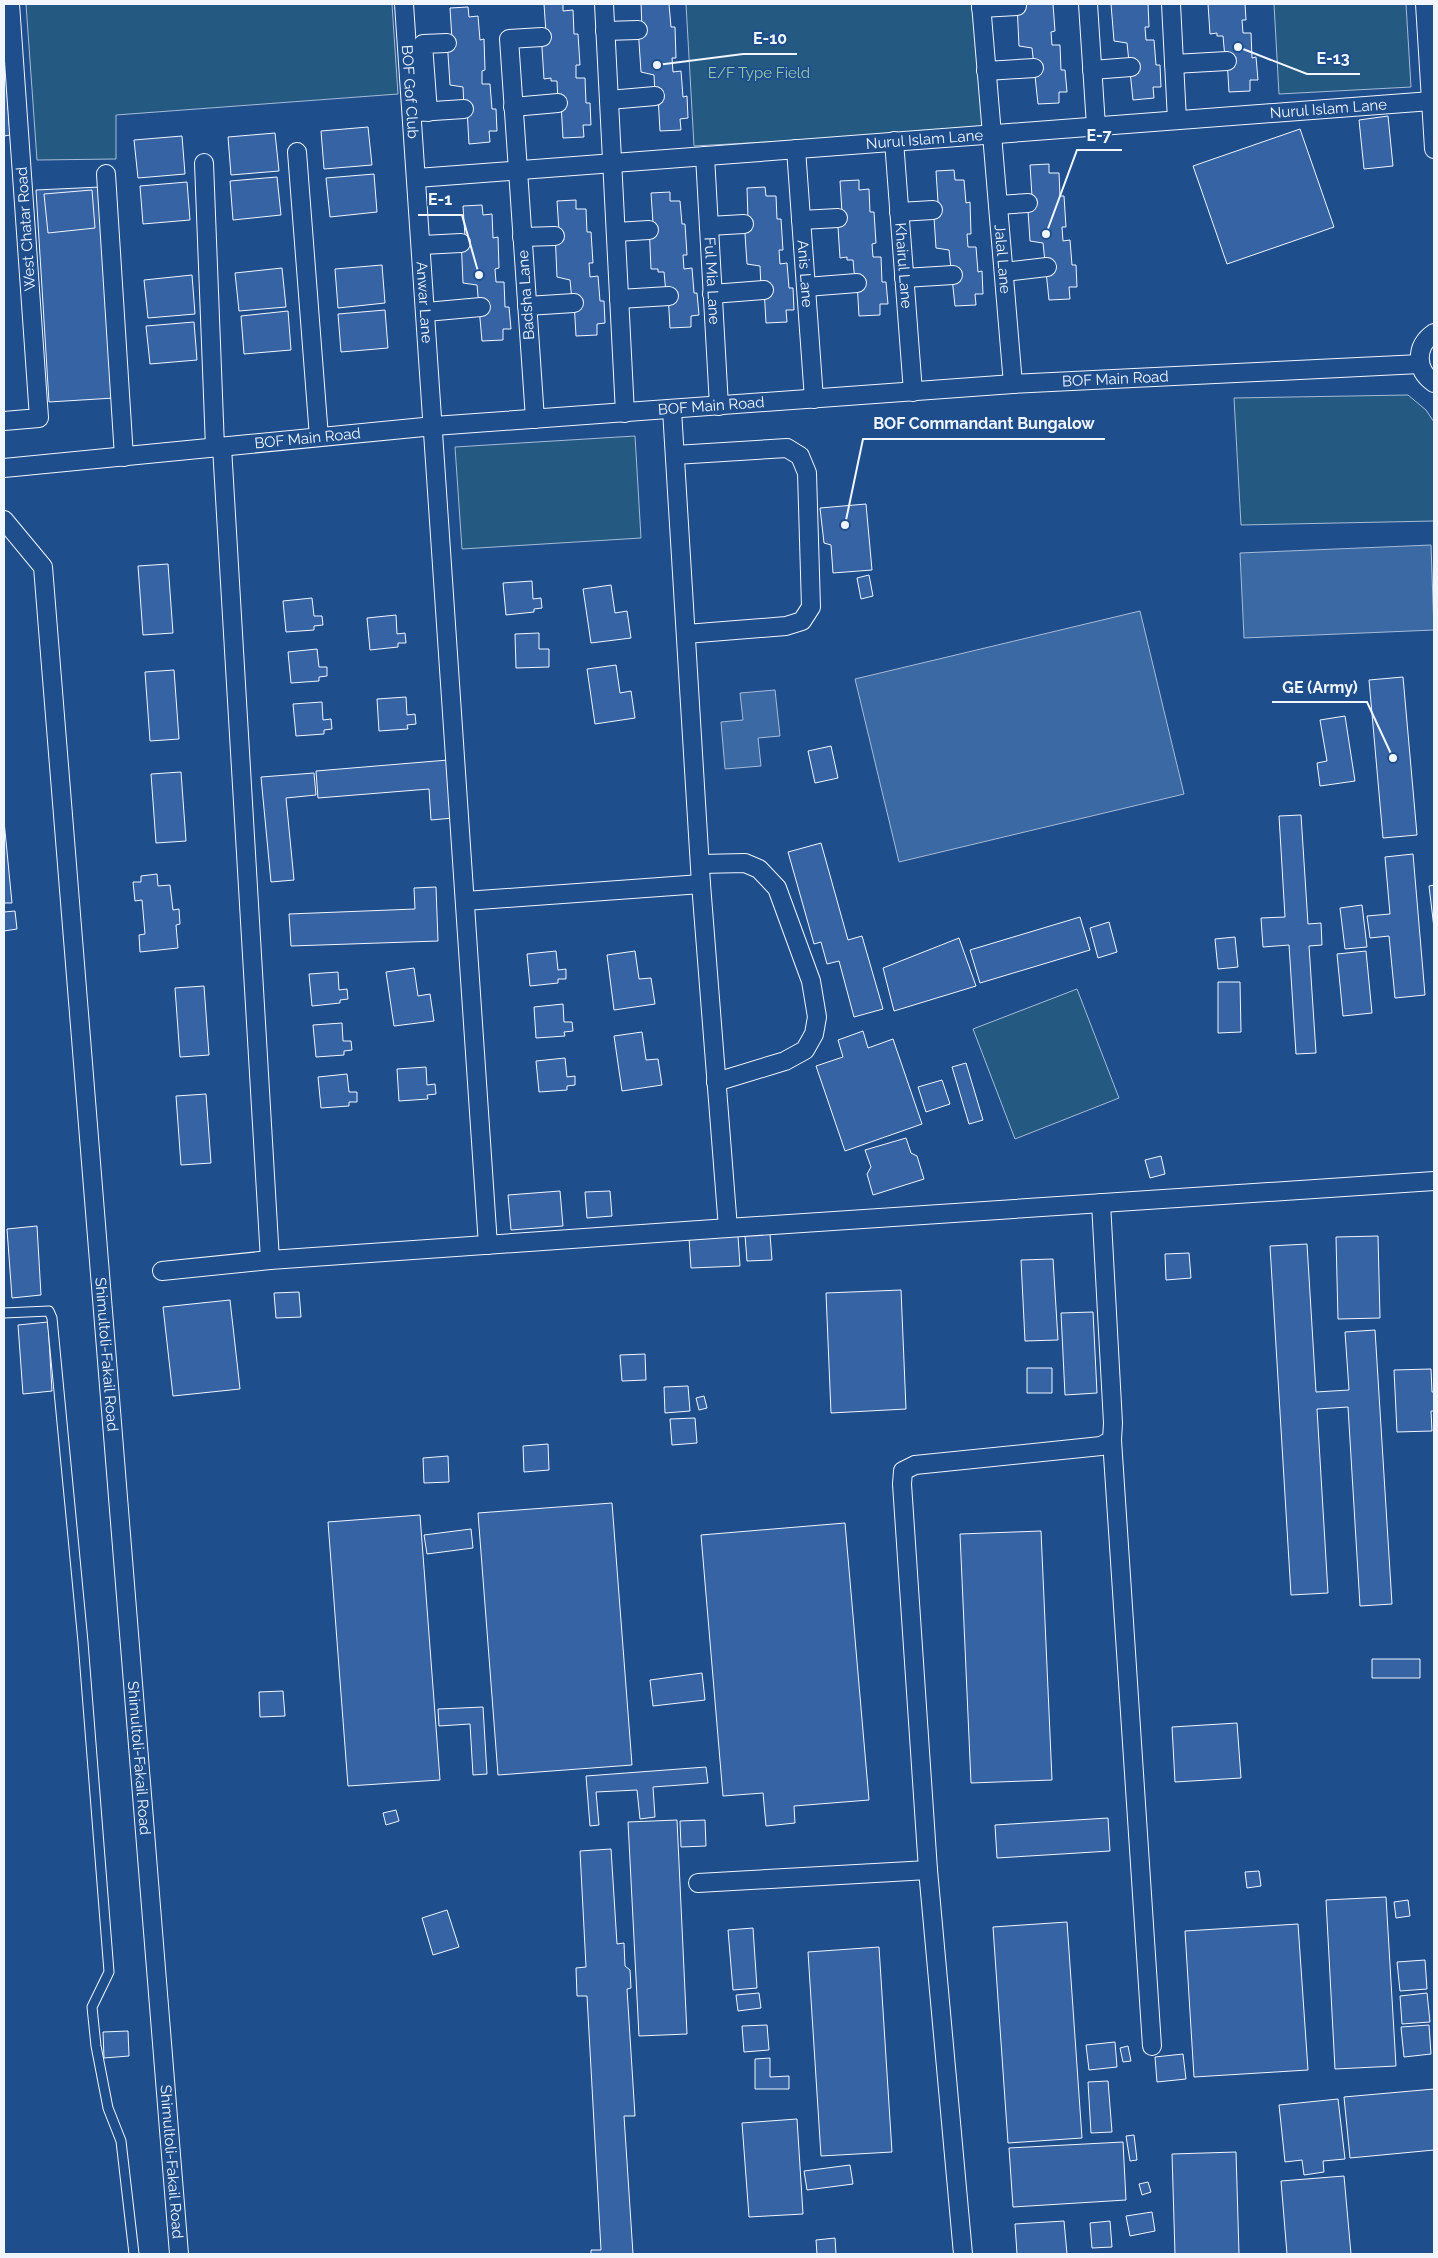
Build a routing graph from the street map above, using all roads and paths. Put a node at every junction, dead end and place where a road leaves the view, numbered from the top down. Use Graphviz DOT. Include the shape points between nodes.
graph roads {
  1 [pos="10,4"];
  2 [pos="404,4"];
  3 [pos="604,4"];
  4 [pos="1088,4"];
  5 [pos="1171,4"];
  6 [pos="1425,4"];
  7 [pos="981,6"];
  8 [pos="1017,6"];
  9 [pos="638,30"];
  10 [pos="605,31"];
  11 [pos="542,37"];
  12 [pos="447,43"];
  13 [pos="1227,61"];
  14 [pos="1174,64"];
  15 [pos="1131,67"];
  16 [pos="1034,68"];
  17 [pos="1092,70"];
  18 [pos="986,71"];
  19 [pos="655,96"];
  20 [pos="609,100"];
  21 [pos="1431,101"];
  22 [pos="558,103"];
  23 [pos="513,107"];
  24 [pos="464,109"];
  25 [pos="420,112"];
  26 [pos="1177,120"];
  27 [pos="1096,126"];
  28 [pos="991,134"];
  29 [pos="894,141"];
  30 [pos="796,148"];
  31 [pos="1434,148"];
  32 [pos="297,152"];
  33 [pos="705,156"];
  34 [pos="204,163"];
  35 [pos="612,163"];
  36 [pos="518,170"];
  37 [pos="106,174"];
  38 [pos="417,178"];
  39 [pos="1028,203"];
  40 [pos="998,205"];
  41 [pos="933,210"];
  42 [pos="899,212"];
  43 [pos="838,218"];
  44 [pos="801,220"];
  45 [pos="744,224"];
  46 [pos="709,226"];
  47 [pos="649,230"];
  48 [pos="616,232"];
  49 [pos="555,236"];
  50 [pos="522,237"];
  51 [pos="461,243"];
  52 [pos="422,245"];
  53 [pos="1047,267"];
  54 [pos="1004,272"];
  55 [pos="953,275"];
  56 [pos="904,278"];
  57 [pos="857,283"];
  58 [pos="806,288"];
  59 [pos="764,290"];
  60 [pos="712,294"];
  61 [pos="668,296"];
  62 [pos="619,299"];
  63 [pos="574,303"];
  64 [pos="527,306"];
  65 [pos="480,308"];
  66 [pos="426,312"];
  67 [pos="1434,333"];
  68 [pos="1420,364"];
  69 [pos="1434,383"];
  70 [pos="1014,384"];
  71 [pos="914,392"];
  72 [pos="814,399"];
  73 [pos="718,406"];
  74 [pos="672,410"];
  75 [pos="625,413"];
  76 [pos="535,419"];
  77 [pos="4,421"];
  78 [pos="434,426"];
  79 [pos="319,437"];
  80 [pos="219,447"];
  81 [pos="675,455"];
  82 [pos="124,457"];
  83 [pos="4,468"];
  84 [pos="4,520"];
  85 [pos="686,634"];
  86 [pos="700,864"];
  87 [pos="701,884"];
  88 [pos="465,901"];
  89 [pos="716,1082"];
  90 [pos="1434,1182"];
  91 [pos="1101,1203"];
  92 [pos="728,1228"];
  93 [pos="488,1246"];
  94 [pos="270,1260"];
  95 [pos="162,1271"];
  96 [pos="4,1313"];
  97 [pos="1112,1440"];
  98 [pos="928,1870"];
  99 [pos="698,1883"];
  100 [pos="1152,2046"];
  101 [pos="134,2254"];
  102 [pos="179,2254"];
  103 [pos="963,2254"];
  1 -- 77 [label="street, West Chatar Road" via="39,418"];
  2 -- 25 [label="street, BOF Gof Club"];
  3 -- 10 [label="street"];
  4 -- 17 [label="street"];
  5 -- 14 [label="street"];
  6 -- 21 [label="street"];
  7 -- 8 [label="street"];
  7 -- 18 [label="street, Jalal Lane"];
  9 -- 10 [label="street"];
  10 -- 20 [label="street"];
  11 -- 23 [label="street, Badsha Lane" via="509,39"];
  12 -- 25 [label="street" via="422,44"];
  13 -- 14 [label="street"];
  14 -- 26 [label="street"];
  15 -- 17 [label="street"];
  16 -- 18 [label="street"];
  17 -- 27 [label="street"];
  18 -- 28 [label="street, Jalal Lane"];
  19 -- 20 [label="street"];
  20 -- 35 [label="street"];
  21 -- 26 [label="street, Nurul Islam Lane"];
  21 -- 31 [label="street"];
  22 -- 23 [label="street"];
  23 -- 36 [label="street, Badsha Lane"];
  24 -- 25 [label="street"];
  25 -- 38 [label="street, BOF Gof Club"];
  26 -- 27 [label="street, Nurul Islam Lane"];
  27 -- 28 [label="street, Nurul Islam Lane"];
  28 -- 29 [label="street, Nurul Islam Lane"];
  28 -- 40 [label="street, Jalal Lane"];
  29 -- 30 [label="street, Nurul Islam Lane"];
  29 -- 42 [label="street, Khairul Lane"];
  30 -- 33 [label="street, Nurul Islam Lane"];
  30 -- 44 [label="street, Anis Lane"];
  32 -- 79 [label="street"];
  33 -- 35 [label="street, Nurul Islam Lane"];
  33 -- 46 [label="street, Ful Mia Lane"];
  34 -- 80 [label="street"];
  35 -- 36 [label="street, Nurul Islam Lane"];
  35 -- 48 [label="street"];
  36 -- 38 [label="street, Nurul Islam Lane"];
  36 -- 50 [label="street, Badsha Lane"];
  37 -- 82 [label="street"];
  38 -- 52 [label="street, Anwar Lane"];
  39 -- 40 [label="street"];
  40 -- 54 [label="street, Jalal Lane"];
  41 -- 42 [label="street"];
  42 -- 56 [label="street, Khairul Lane"];
  43 -- 44 [label="street"];
  44 -- 58 [label="street, Anis Lane"];
  45 -- 46 [label="street"];
  46 -- 60 [label="street, Ful Mia Lane"];
  47 -- 48 [label="street"];
  48 -- 62 [label="street"];
  49 -- 50 [label="street"];
  50 -- 64 [label="street, Badsha Lane"];
  51 -- 52 [label="street"];
  52 -- 66 [label="street, Anwar Lane"];
  53 -- 54 [label="street"];
  54 -- 70 [label="street, Jalal Lane"];
  55 -- 56 [label="street"];
  56 -- 71 [label="street, Khairul Lane"];
  57 -- 58 [label="street"];
  58 -- 72 [label="street, Anis Lane"];
  59 -- 60 [label="street"];
  60 -- 73 [label="street, Ful Mia Lane"];
  61 -- 62 [label="street"];
  62 -- 75 [label="street"];
  63 -- 64 [label="street"];
  64 -- 76 [label="street, Badsha Lane"];
  65 -- 66 [label="street"];
  66 -- 78 [label="street, Anwar Lane"];
  67 -- 68 [label="street" via="1422,345"];
  68 -- 69 [label="street"];
  68 -- 70 [label="street, BOF Main Road"];
  70 -- 71 [label="street, BOF Main Road"];
  71 -- 72 [label="street, BOF Main Road"];
  72 -- 73 [label="street, BOF Main Road"];
  73 -- 74 [label="street, BOF Main Road"];
  74 -- 75 [label="street, BOF Main Road"];
  74 -- 81 [label="street"];
  75 -- 76 [label="street, BOF Main Road"];
  76 -- 78 [label="street, BOF Main Road"];
  78 -- 79 [label="street, BOF Main Road"];
  78 -- 88 [label="street, Anwar Lane"];
  79 -- 80 [label="street, BOF Main Road"];
  80 -- 82 [label="street, BOF Main Road"];
  80 -- 94 [label="street"];
  81 -- 85 [label="street"];
  81 -- 85 [label="street" via="787,448 800,456 807,473 811,607 802,621 786,626"];
  82 -- 83 [label="street, BOF Main Road"];
  84 -- 102 [label="street, Shimultoli-Fakail Road" via="43,567"];
  85 -- 86 [label="street"];
  86 -- 87 [label="street"];
  86 -- 89 [label="street" via="745,863 759,869 776,888 811,981 817,1017 814,1034 805,1050 785,1061"];
  87 -- 88 [label="street"];
  87 -- 89 [label="street"];
  88 -- 93 [label="street, Anwar Lane"];
  89 -- 92 [label="street"];
  90 -- 91 [label="street"];
  91 -- 92 [label="street"];
  91 -- 97 [label="street" via="1114,1423"];
  92 -- 93 [label="street"];
  93 -- 94 [label="street"];
  94 -- 95 [label="street"];
  96 -- 101 [label="lane" via="42,1310 48,1311 52,1318 83,1642 109,1972 92,2007 108,2108 121,2141"];
  97 -- 98 [label="street" via="1101,1446 915,1466 903,1471"];
  97 -- 100 [label="street"];
  98 -- 99 [label="street"];
  98 -- 103 [label="street"];
}
